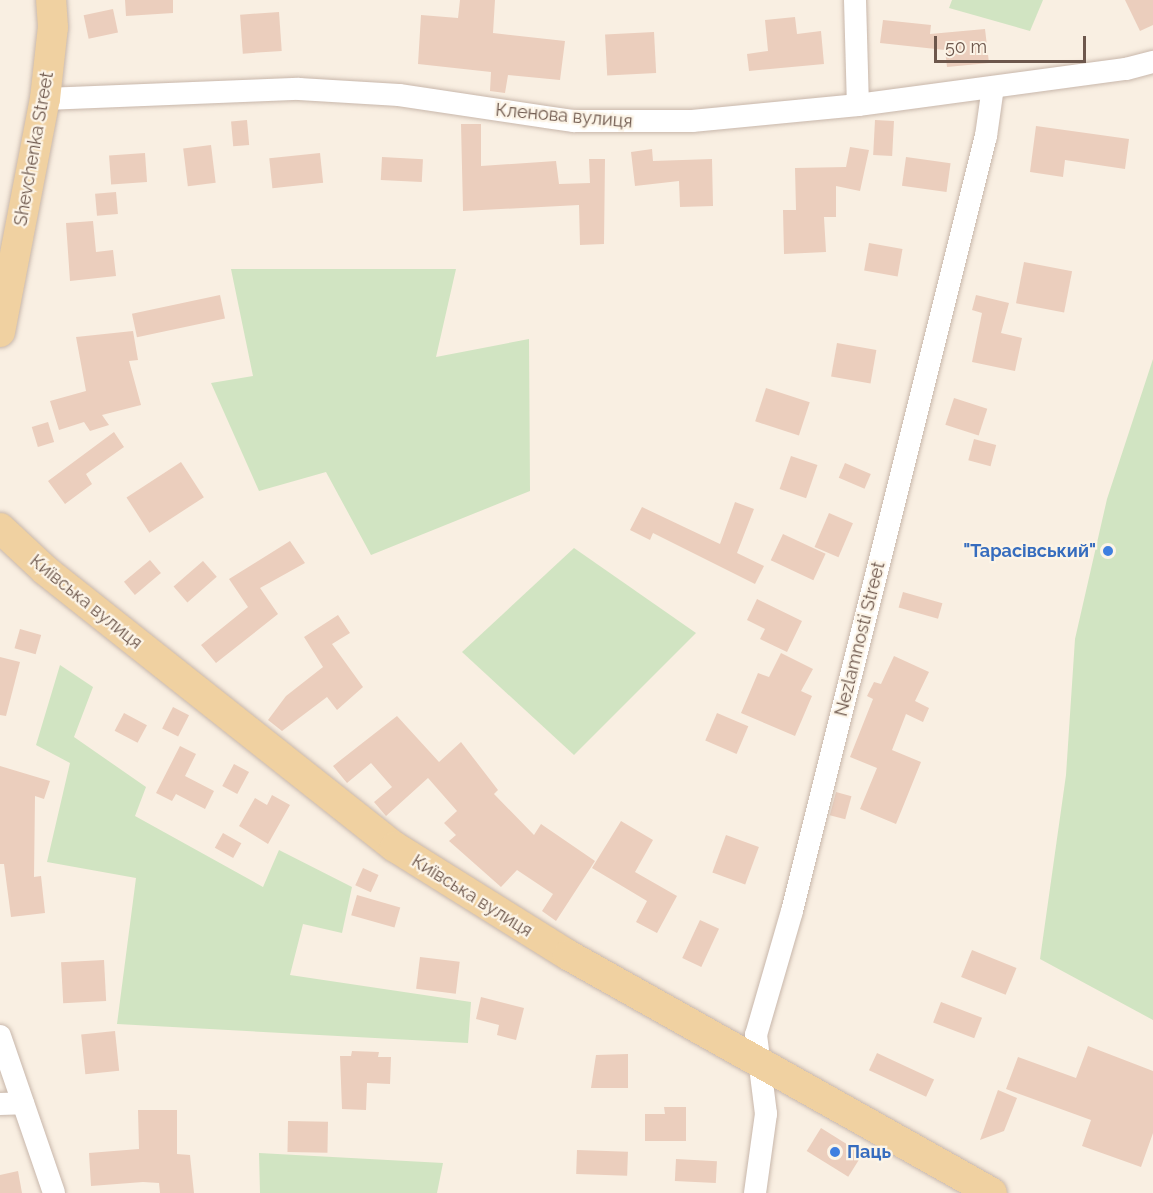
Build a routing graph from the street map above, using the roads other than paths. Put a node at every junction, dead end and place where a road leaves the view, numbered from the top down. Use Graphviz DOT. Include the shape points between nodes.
graph roads {
  1 [pos="51,0"];
  2 [pos="855,0"];
  3 [pos="1153,62"];
  4 [pos="993,87"];
  5 [pos="45,99"];
  6 [pos="858,105"];
  7 [pos="0,332"];
  8 [pos="0,528"];
  9 [pos="0,1036"];
  10 [pos="758,1061"];
  11 [pos="23,1103"];
  12 [pos="0,1104"];
  13 [pos="989,1192"];
  14 [pos="54,1193"];
  15 [pos="755,1193"];
  1 -- 5 [label="main road, Shevchenka Street" via="53,27"];
  2 -- 6 [label="street"];
  3 -- 4 [label="street, Кленова вулиця"];
  4 -- 6 [label="street, Кленова вулиця"];
  4 -- 10 [label="street, Nezlamnosti Street" via="986,136 795,900 759,1023"];
  5 -- 6 [label="street, Кленова вулиця" via="299,89 399,94 518,115 621,124 692,122"];
  5 -- 7 [label="main road, Shevchenka Street"];
  8 -- 10 [label="main road, Київська вулиця" via="45,570 394,847 568,955"];
  9 -- 11 [label="street"];
  10 -- 13 [label="main road, Київська вулиця"];
  10 -- 15 [label="street, Nezlamnosti Street" via="766,1114"];
  11 -- 12 [label="street"];
  11 -- 14 [label="street"];
}
